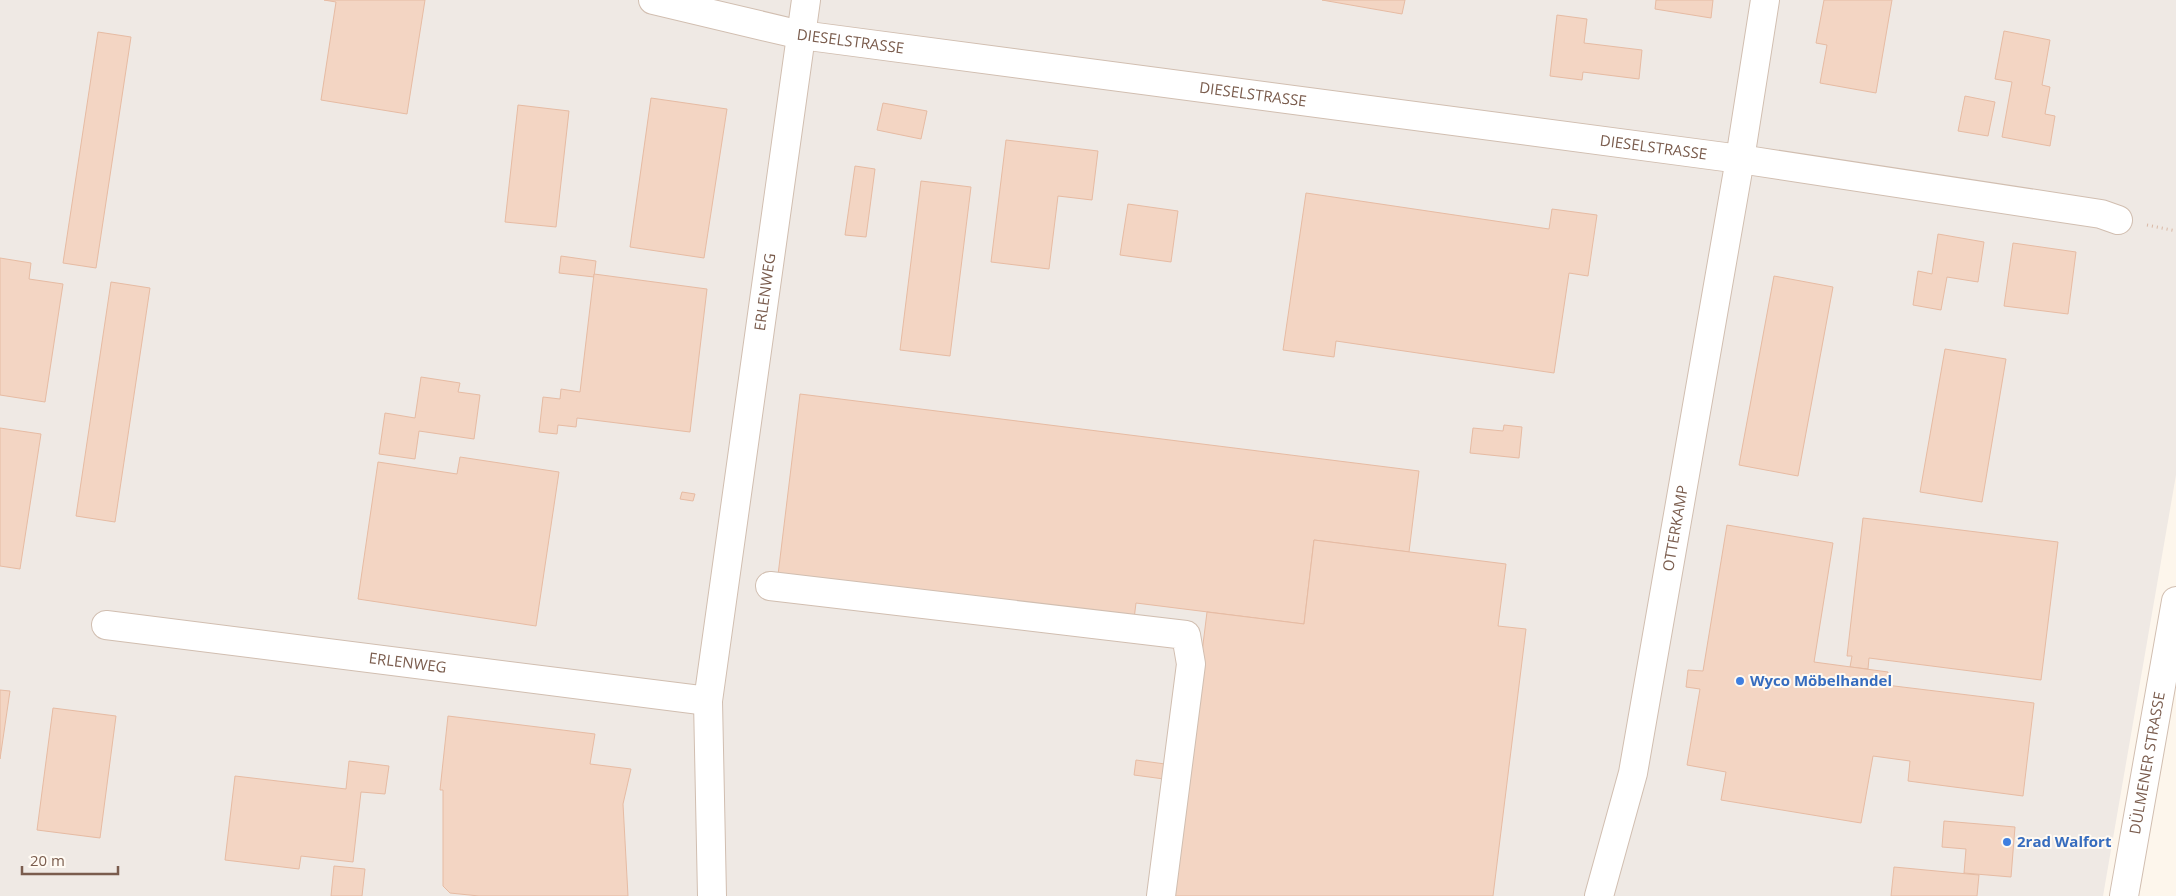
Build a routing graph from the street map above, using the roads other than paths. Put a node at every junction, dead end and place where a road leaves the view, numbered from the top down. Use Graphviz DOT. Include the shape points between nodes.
graph roads {
  1 [pos="653,0"];
  2 [pos="806,0"];
  3 [pos="1765,0"];
  4 [pos="800,35"];
  5 [pos="1740,159"];
  6 [pos="2118,220"];
  7 [pos="770,586"];
  8 [pos="2176,601"];
  9 [pos="106,625"];
  10 [pos="708,701"];
  11 [pos="712,896"];
  12 [pos="1161,896"];
  13 [pos="1599,896"];
  14 [pos="2124,896"];
  1 -- 4 [label="street"];
  2 -- 4 [label="street, DIESELSTRASSE"];
  3 -- 5 [label="street"];
  4 -- 5 [label="street, DIESELSTRASSE"];
  4 -- 10 [label="street, ERLENWEG"];
  5 -- 6 [label="street, DIESELSTRASSE" via="2101,214"];
  5 -- 13 [label="street, OTTERKAMP" via="1633,773"];
  7 -- 12 [label="street" via="1186,635 1191,664"];
  8 -- 14 [label="street, DÜLMENER STRASSE"];
  9 -- 10 [label="street, ERLENWEG"];
  10 -- 11 [label="street, ERLENWEG"];
}
